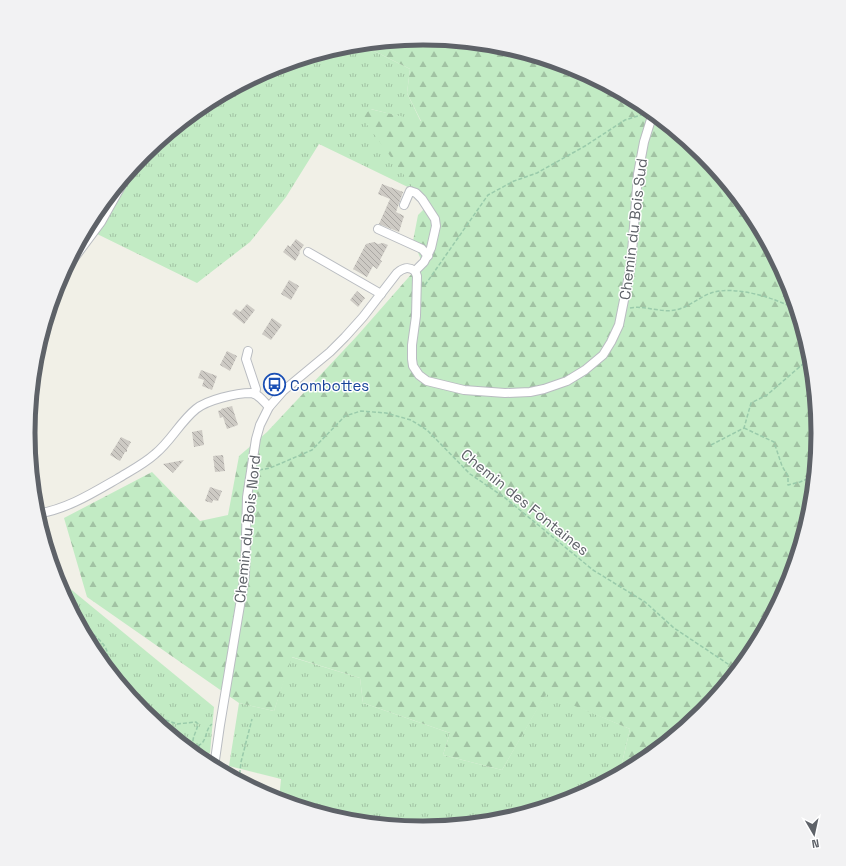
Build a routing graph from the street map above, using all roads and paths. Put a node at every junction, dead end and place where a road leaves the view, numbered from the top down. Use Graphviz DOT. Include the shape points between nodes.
graph roads {
  1 [pos="646,115"];
  2 [pos="648,117"];
  3 [pos="115,197"];
  4 [pos="404,205"];
  5 [pos="378,229"];
  6 [pos="83,246"];
  7 [pos="308,252"];
  8 [pos="428,256"];
  9 [pos="416,274"];
  10 [pos="417,292"];
  11 [pos="381,294"];
  12 [pos="789,306"];
  13 [pos="621,315"];
  14 [pos="248,351"];
  15 [pos="805,362"];
  16 [pos="255,394"];
  17 [pos="269,407"];
  18 [pos="744,428"];
  19 [pos="711,445"];
  20 [pos="251,470"];
  21 [pos="808,478"];
  22 [pos="43,513"];
  23 [pos="89,631"];
  24 [pos="108,659"];
  25 [pos="734,665"];
  26 [pos="160,718"];
  27 [pos="252,719"];
  28 [pos="220,725"];
  29 [pos="215,761"];
  30 [pos="240,775"];
  1 -- 10 [label="path" via="625,120 537,173 514,181 488,195 434,274"];
  2 -- 13 [label="street, Chemin du Bois Sud" via="638,174 631,265"];
  3 -- 6 [label="street"];
  4 -- 8 [label="street" via="410,191 416,193 435,219 433,242"];
  5 -- 8 [label="street" via="422,249"];
  7 -- 11 [label="street"];
  8 -- 9 [label="street"];
  9 -- 10 [label="street, Chemin du Bois Sud"];
  9 -- 11 [label="street, Chemin du Bois Nord" via="408,268 402,269"];
  10 -- 13 [label="street, Chemin du Bois Sud" via="412,346 413,366 427,382 464,390 530,392 567,381 603,355"];
  11 -- 17 [label="street, Chemin du Bois Nord" via="345,337 283,391"];
  12 -- 13 [label="path" via="767,296 732,290 712,293 677,310 666,311 636,306 628,308"];
  14 -- 16 [label="street" via="246,359 256,389"];
  15 -- 18 [label="path" via="768,395 751,403"];
  16 -- 17 [label="street"];
  16 -- 22 [label="street" via="235,395 202,405 161,449 146,461 79,501 61,509"];
  17 -- 20 [label="street, Chemin du Bois Nord" via="260,424"];
  18 -- 19 [label="path"];
  18 -- 21 [label="path" via="774,442 788,476 788,485"];
  20 -- 25 [label="path, Chemin des Fontaines" via="270,468 312,450 345,416 361,411 386,413 411,420 427,430 470,474 504,497 593,570 645,602 674,628"];
  20 -- 28 [label="street, Chemin du Bois Nord" via="247,497 245,575"];
  23 -- 24 [label="path" via="107,649"];
  26 -- 28 [label="path" via="177,724 196,722 198,730 192,740 196,746 203,743 209,726"];
  27 -- 30 [label="path"];
  28 -- 29 [label="street, Chemin du Bois Nord"];
}
